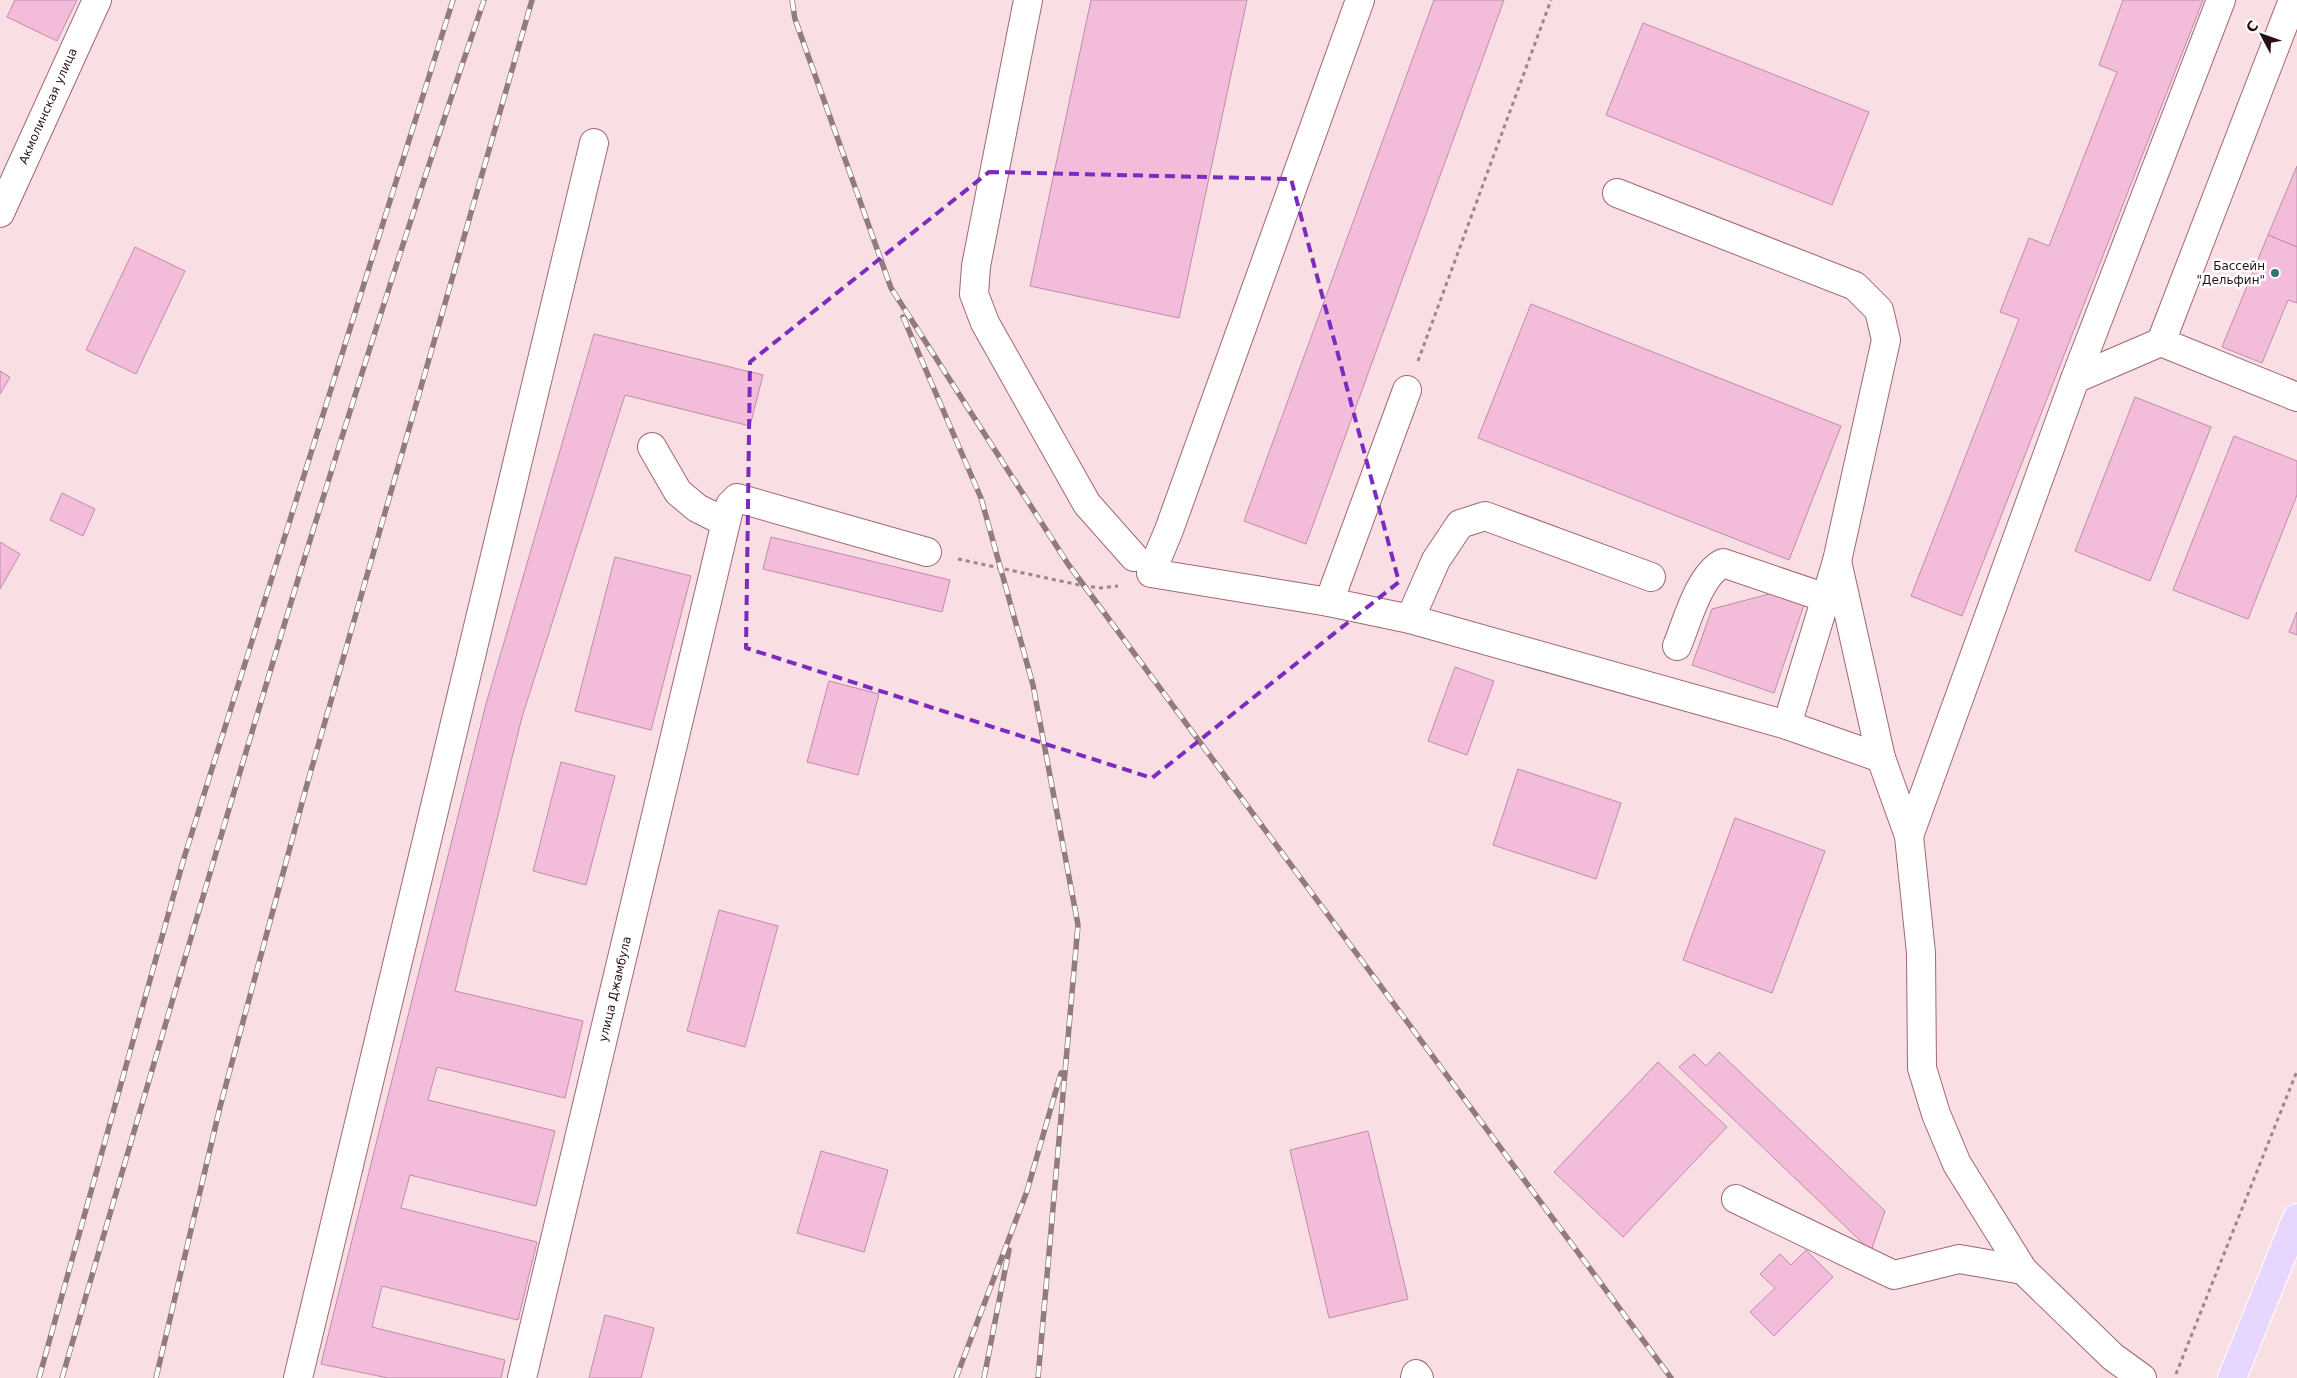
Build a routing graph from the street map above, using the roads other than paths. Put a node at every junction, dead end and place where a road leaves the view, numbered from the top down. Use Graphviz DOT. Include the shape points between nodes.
graph roads {
  1 [pos="97,0"];
  2 [pos="1028,0"];
  3 [pos="1360,0"];
  4 [pos="2221,0"];
  5 [pos="2294,0"];
  6 [pos="594,143"];
  7 [pos="1617,193"];
  8 [pos="0,213"];
  9 [pos="2161,342"];
  10 [pos="2075,379"];
  11 [pos="1407,390"];
  12 [pos="2297,396"];
  13 [pos="652,447"];
  14 [pos="725,522"];
  15 [pos="927,552"];
  16 [pos="1837,561"];
  17 [pos="1142,565"];
  18 [pos="1651,577"];
  19 [pos="1826,598"];
  20 [pos="1329,602"];
  21 [pos="1410,619"];
  22 [pos="1677,646"];
  23 [pos="1787,725"];
  24 [pos="1881,758"];
  25 [pos="1909,836"];
  26 [pos="1736,1199"];
  27 [pos="2297,1218"];
  28 [pos="2023,1270"];
  29 [pos="298,1378"];
  30 [pos="522,1378"];
  31 [pos="1415,1378"];
  32 [pos="1419,1378"];
  33 [pos="2142,1378"];
  34 [pos="2232,1378"];
  1 -- 8 [label="street, Акмолинская улица"];
  2 -- 17 [label="street" via="976,266 974,294 986,323 1087,504"];
  3 -- 17 [label="street" via="1169,530"];
  4 -- 10 [label="street"];
  5 -- 9 [label="street"];
  6 -- 29 [label="street"];
  7 -- 16 [label="street" via="1855,286 1879,310 1886,340"];
  9 -- 10 [label="street"];
  9 -- 12 [label="street"];
  10 -- 25 [label="street"];
  11 -- 20 [label="street"];
  13 -- 14 [label="street" via="678,492 697,508"];
  14 -- 15 [label="street, улица Джамбула" via="730,505 738,498"];
  14 -- 30 [label="street, улица Джамбула"];
  16 -- 19 [label="street"];
  16 -- 24 [label="street"];
  17 -- 20 [label="street"];
  18 -- 21 [label="street" via="1484,516 1460,524 1436,560"];
  19 -- 22 [label="street" via="1723,563 1705,579"];
  19 -- 23 [label="street"];
  20 -- 21 [label="street"];
  21 -- 23 [label="street"];
  23 -- 24 [label="street"];
  24 -- 25 [label="street"];
  25 -- 28 [label="street" via="1921,953 1922,1068 1936,1114 1957,1164"];
  26 -- 28 [label="street" via="1894,1274 1959,1259"];
  27 -- 34 [label="main road"];
  28 -- 33 [label="street" via="2113,1357"];
  31 -- 32 [label="street" via="1416,1374"];
}
